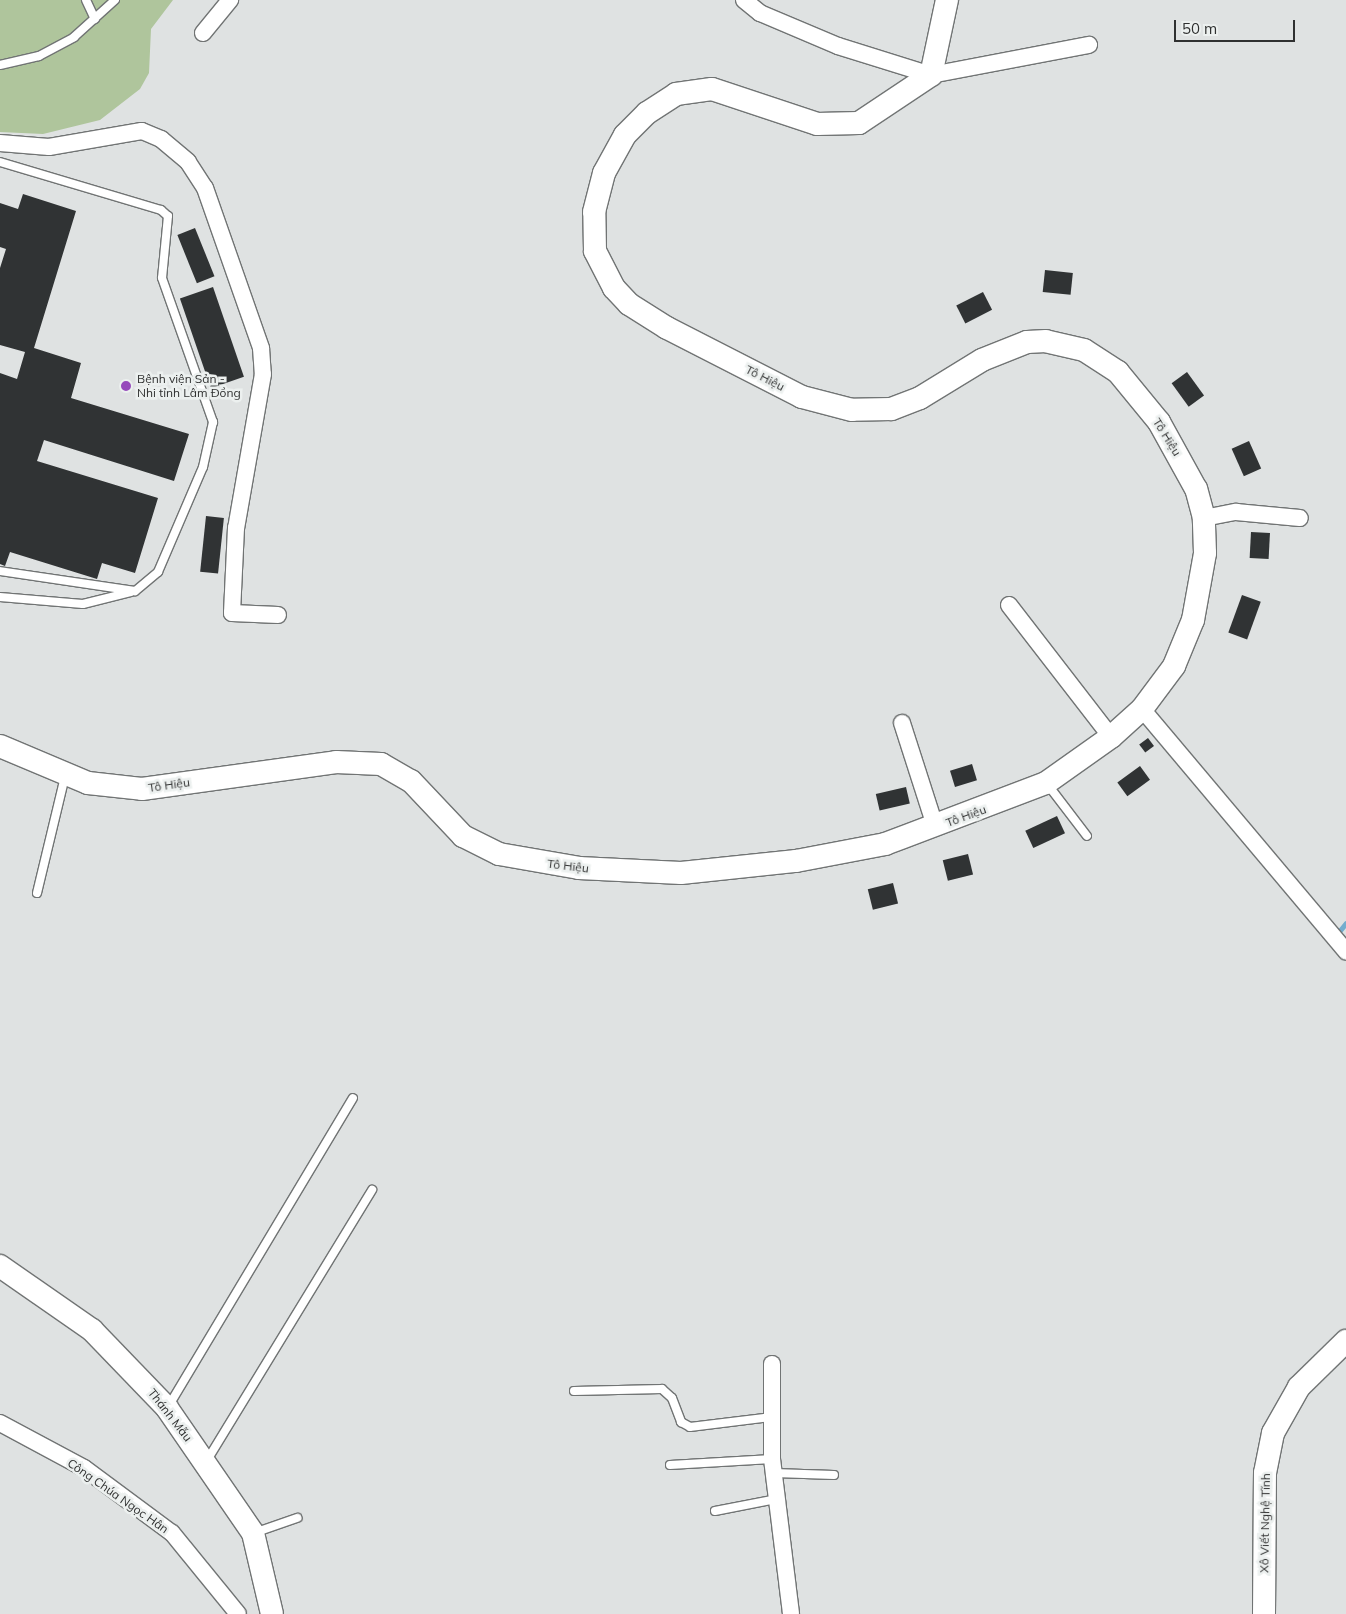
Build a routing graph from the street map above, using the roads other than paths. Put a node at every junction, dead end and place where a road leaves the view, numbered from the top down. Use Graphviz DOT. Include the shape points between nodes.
graph roads {
  1 [pos="86,0"];
  2 [pos="115,0"];
  3 [pos="230,0"];
  4 [pos="744,0"];
  5 [pos="947,0"];
  6 [pos="96,19"];
  7 [pos="203,34"];
  8 [pos="1089,45"];
  9 [pos="0,66"];
  10 [pos="931,75"];
  11 [pos="0,143"];
  12 [pos="0,162"];
  13 [pos="1204,518"];
  14 [pos="1300,518"];
  15 [pos="0,571"];
  16 [pos="135,591"];
  17 [pos="0,597"];
  18 [pos="1009,605"];
  19 [pos="278,616"];
  20 [pos="1142,709"];
  21 [pos="902,723"];
  22 [pos="1111,737"];
  23 [pos="0,746"];
  24 [pos="65,776"];
  25 [pos="1046,783"];
  26 [pos="935,826"];
  27 [pos="1087,836"];
  28 [pos="37,893"];
  29 [pos="1345,948"];
  30 [pos="353,1098"];
  31 [pos="372,1190"];
  32 [pos="0,1266"];
  33 [pos="1346,1340"];
  34 [pos="772,1364"];
  35 [pos="574,1391"];
  36 [pos="167,1408"];
  37 [pos="772,1417"];
  38 [pos="0,1423"];
  39 [pos="205,1463"];
  40 [pos="670,1465"];
  41 [pos="773,1466"];
  42 [pos="834,1475"];
  43 [pos="776,1499"];
  44 [pos="715,1511"];
  45 [pos="297,1518"];
  46 [pos="254,1533"];
  47 [pos="238,1614"];
  48 [pos="272,1614"];
  49 [pos="791,1614"];
  50 [pos="1264,1614"];
  1 -- 6 [label="lane"];
  2 -- 6 [label="lane"];
  3 -- 7 [label="street"];
  4 -- 10 [label="street" via="760,13 838,46"];
  5 -- 10 [label="street"];
  6 -- 9 [label="lane" via="39,56"];
  8 -- 10 [label="street"];
  10 -- 13 [label="street, Tô Hiệu" via="882,110 846,125 817,124 712,89 695,89 663,102 625,135 597,196 592,236 607,279 629,304 668,328 802,397 852,410 880,411 906,403 982,360 1027,342 1046,341 1084,350 1118,372 1159,422 1196,489"];
  11 -- 19 [label="street" via="49,147 142,131 161,139 188,162 206,188 262,348 262,374 236,528 232,613"];
  12 -- 16 [label="lane" via="160,210 168,216 162,278 213,422 203,467 158,572"];
  13 -- 14 [label="street" via="1236,512"];
  13 -- 20 [label="street, Tô Hiệu" via="1205,553 1193,620 1174,666"];
  15 -- 16 [label="lane"];
  16 -- 17 [label="lane" via="83,604"];
  18 -- 22 [label="street"];
  20 -- 22 [label="street, Tô Hiệu"];
  20 -- 29 [label="street"];
  21 -- 26 [label="street"];
  22 -- 25 [label="street, Tô Hiệu"];
  23 -- 24 [label="street, Tô Hiệu"];
  24 -- 26 [label="street, Tô Hiệu" via="88,783 142,789 336,762 381,764 411,781 463,836 486,849 528,860 615,871 681,873 796,861 885,844"];
  24 -- 28 [label="lane"];
  25 -- 26 [label="street, Tô Hiệu"];
  25 -- 27 [label="lane"];
  30 -- 36 [label="lane"];
  31 -- 39 [label="lane"];
  32 -- 36 [label="street, Thánh Mẫu" via="92,1330"];
  33 -- 50 [label="street, Xô Viết Nghệ Tĩnh" via="1299,1387 1273,1433 1265,1473"];
  34 -- 37 [label="street"];
  35 -- 37 [label="lane" via="662,1389 672,1398 681,1422 690,1427"];
  36 -- 39 [label="street, Thánh Mẫu"];
  37 -- 41 [label="street"];
  38 -- 47 [label="street, Công Chúa Ngọc Hân" via="84,1468 172,1534"];
  39 -- 46 [label="street, Thánh Mẫu"];
  40 -- 41 [label="lane"];
  41 -- 42 [label="lane"];
  41 -- 43 [label="street"];
  43 -- 44 [label="lane"];
  43 -- 49 [label="street"];
  45 -- 46 [label="lane"];
  46 -- 48 [label="street, Thánh Mẫu"];
}
